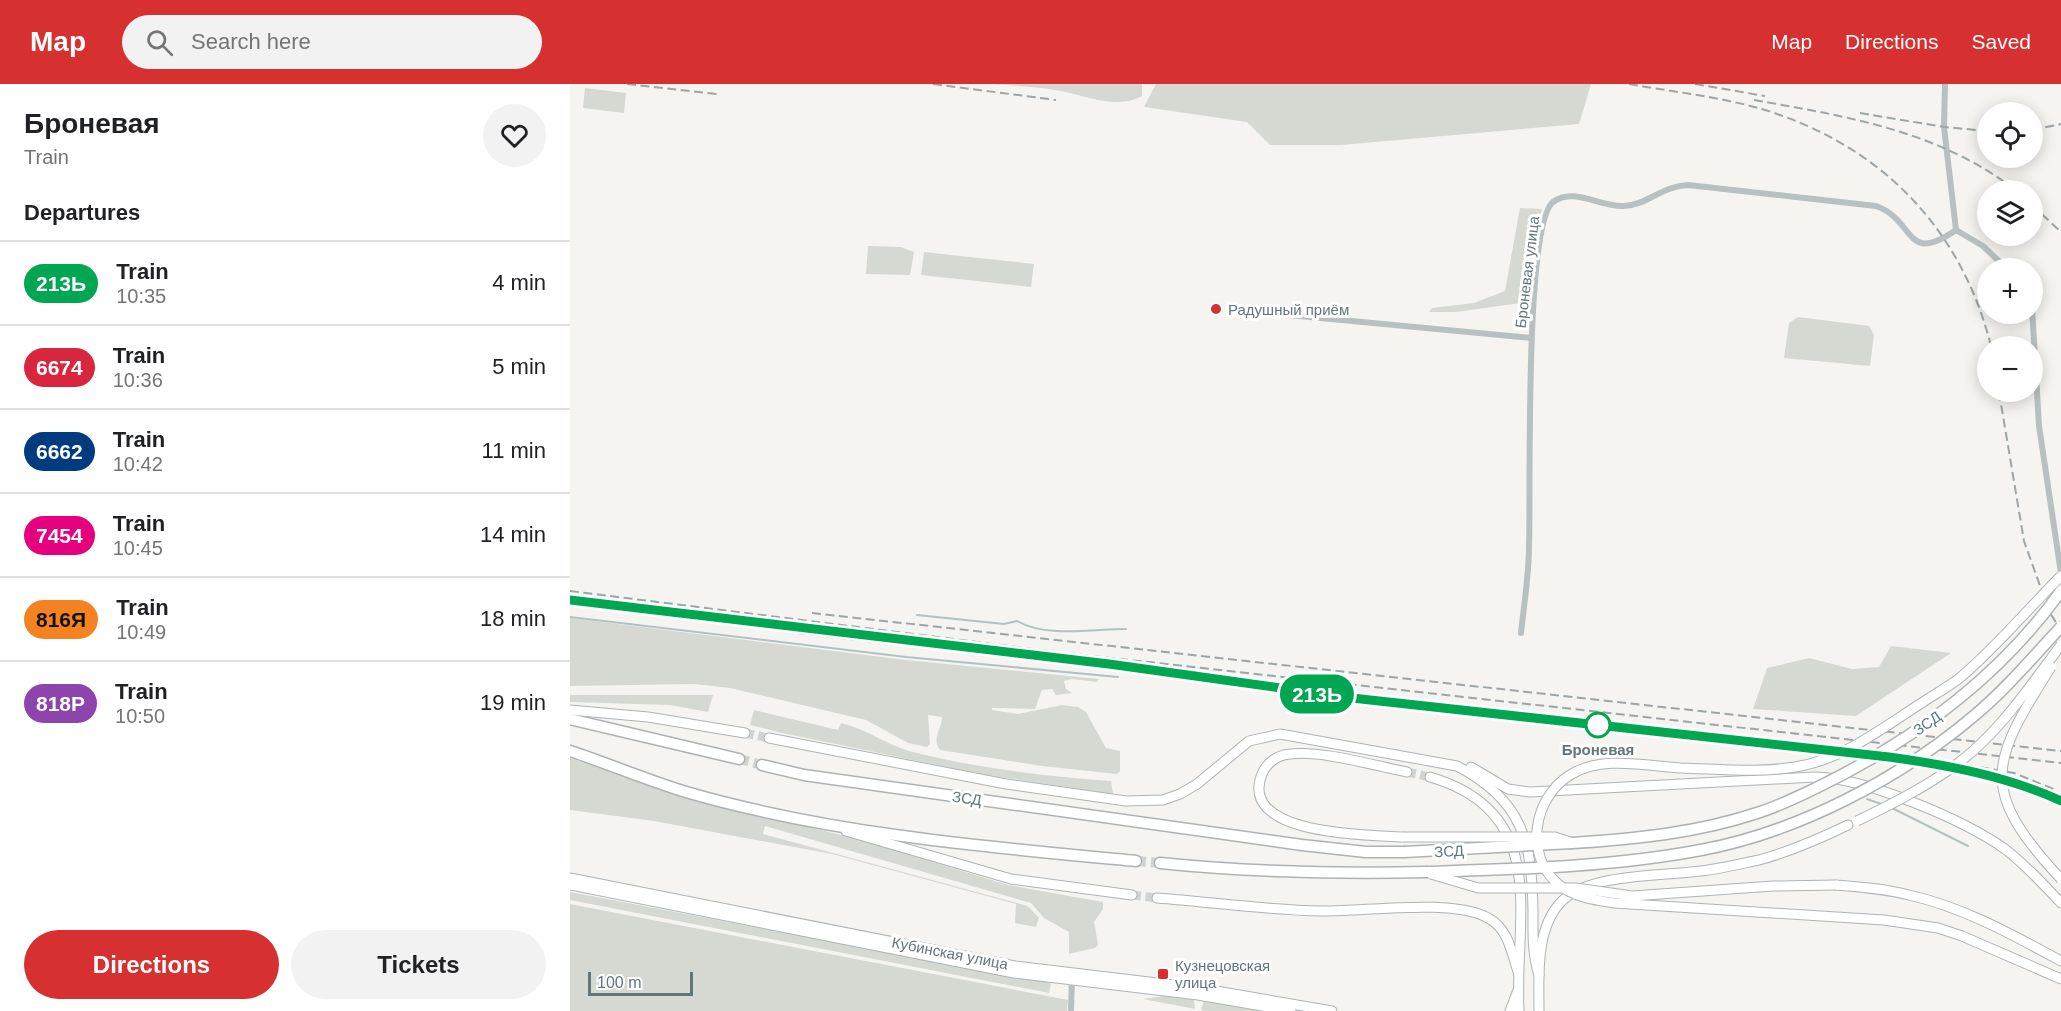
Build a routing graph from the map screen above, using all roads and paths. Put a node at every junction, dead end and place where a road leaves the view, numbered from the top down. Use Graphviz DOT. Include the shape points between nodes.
graph roads {
  1 [pos="1945,84"];
  2 [pos="1956,230"];
  3 [pos="1996,258"];
  4 [pos="1237,310"];
  5 [pos="2033,324"];
  6 [pos="1531,338"];
  7 [pos="2061,574"];
  8 [pos="2061,591"];
  9 [pos="2061,627"];
  10 [pos="1521,633"];
  11 [pos="2061,645"];
  12 [pos="2061,652"];
  13 [pos="570,710"];
  14 [pos="570,719"];
  15 [pos="745,733"];
  16 [pos="769,738"];
  17 [pos="1316,738"];
  18 [pos="570,751"];
  19 [pos="739,759"];
  20 [pos="762,765"];
  21 [pos="1407,772"];
  22 [pos="1430,777"];
  23 [pos="798,818"];
  24 [pos="1572,843"];
  25 [pos="1136,861"];
  26 [pos="1160,863"];
  27 [pos="1426,872"];
  28 [pos="570,878"];
  29 [pos="2061,879"];
  30 [pos="570,885"];
  31 [pos="1132,895"];
  32 [pos="1156,898"];
  33 [pos="2061,903"];
  34 [pos="2061,961"];
  35 [pos="1518,972"];
  36 [pos="1539,975"];
  37 [pos="1072,977"];
  38 [pos="2061,979"];
  39 [pos="1518,990"];
  40 [pos="1071,1011"];
  41 [pos="1291,1011"];
  42 [pos="1332,1011"];
  43 [pos="1510,1011"];
  44 [pos="1519,1011"];
  45 [pos="1539,1011"];
  1 -- 2 [label="street" via="1944,127"];
  2 -- 3 [label="street"];
  2 -- 6 [label="street, Броневая улица" via="1934,244 1918,243 1889,212 1876,206 1698,186 1664,189 1623,207 1566,196 1550,206 1545,219"];
  4 -- 6 [label="street"];
  5 -- 7 [label="street" via="2040,434"];
  6 -- 10 [label="street, Броневая улица" via="1529,545"];
  7 -- 38 [label="main road, bridge" via="1961,677 1837,755 1785,768 1590,766 1556,785 1543,803 1537,841 1549,873 1558,884 1579,896 1614,903 1884,920 1938,928"];
  8 -- 24 [label="highway, ЗСД, bridge" via="1986,676 1954,704 1853,770 1760,813 1711,826 1649,837"];
  9 -- 27 [label="highway, ЗСД, bridge" via="2001,691 1933,748 1865,790 1778,827 1704,850 1650,858"];
  11 -- 36 [label="main road, bridge" via="1993,731 1959,763 1922,788 1852,823 1769,857 1703,871 1596,884 1570,894 1546,927"];
  12 -- 29 [label="main road, bridge" via="2011,733 2002,777 2007,806 2017,826"];
  13 -- 15 [label="main road" via="648,717"];
  14 -- 19 [label="highway"];
  16 -- 17 [label="main road" via="1006,784 1145,802 1172,797 1197,784 1248,741 1280,734"];
  17 -- 33 [label="main road" via="1452,759 1508,789 1530,792 1814,777 1847,780 1988,838 2016,858"];
  17 -- 36 [label="main road" via="1457,766 1501,798 1521,827 1529,851 1533,876 1533,957"];
  18 -- 23 [label="highway" via="687,792"];
  20 -- 24 [label="highway, ЗСД, bridge" via="804,775 1366,852"];
  21 -- 24 [label="main road, bridge" via="1292,754 1269,763 1260,780 1264,803 1283,821 1341,832 1403,837 1555,837"];
  22 -- 35 [label="main road" via="1483,804 1510,837 1520,883"];
  23 -- 25 [label="highway" via="899,835"];
  23 -- 31 [label="main road" via="1011,879"];
  26 -- 27 [label="highway, ЗСД" via="1337,874"];
  27 -- 34 [label="main road, bridge" via="1478,888 1576,888 1632,896 1836,885 1911,895 1992,925"];
  28 -- 37 [label="main road, Кубинская улица"];
  30 -- 37 [label="main road, Кубинская улица" via="1014,973"];
  32 -- 35 [label="main road" via="1320,911 1459,909 1487,917 1500,927"];
  35 -- 39 [label="main road"];
  36 -- 45 [label="main road"];
  37 -- 40 [label="street"];
  37 -- 41 [label="main road, Кубинская улица"];
  37 -- 42 [label="main road, Кубинская улица" via="1199,988"];
  39 -- 43 [label="main road"];
  39 -- 44 [label="main road"];
}
